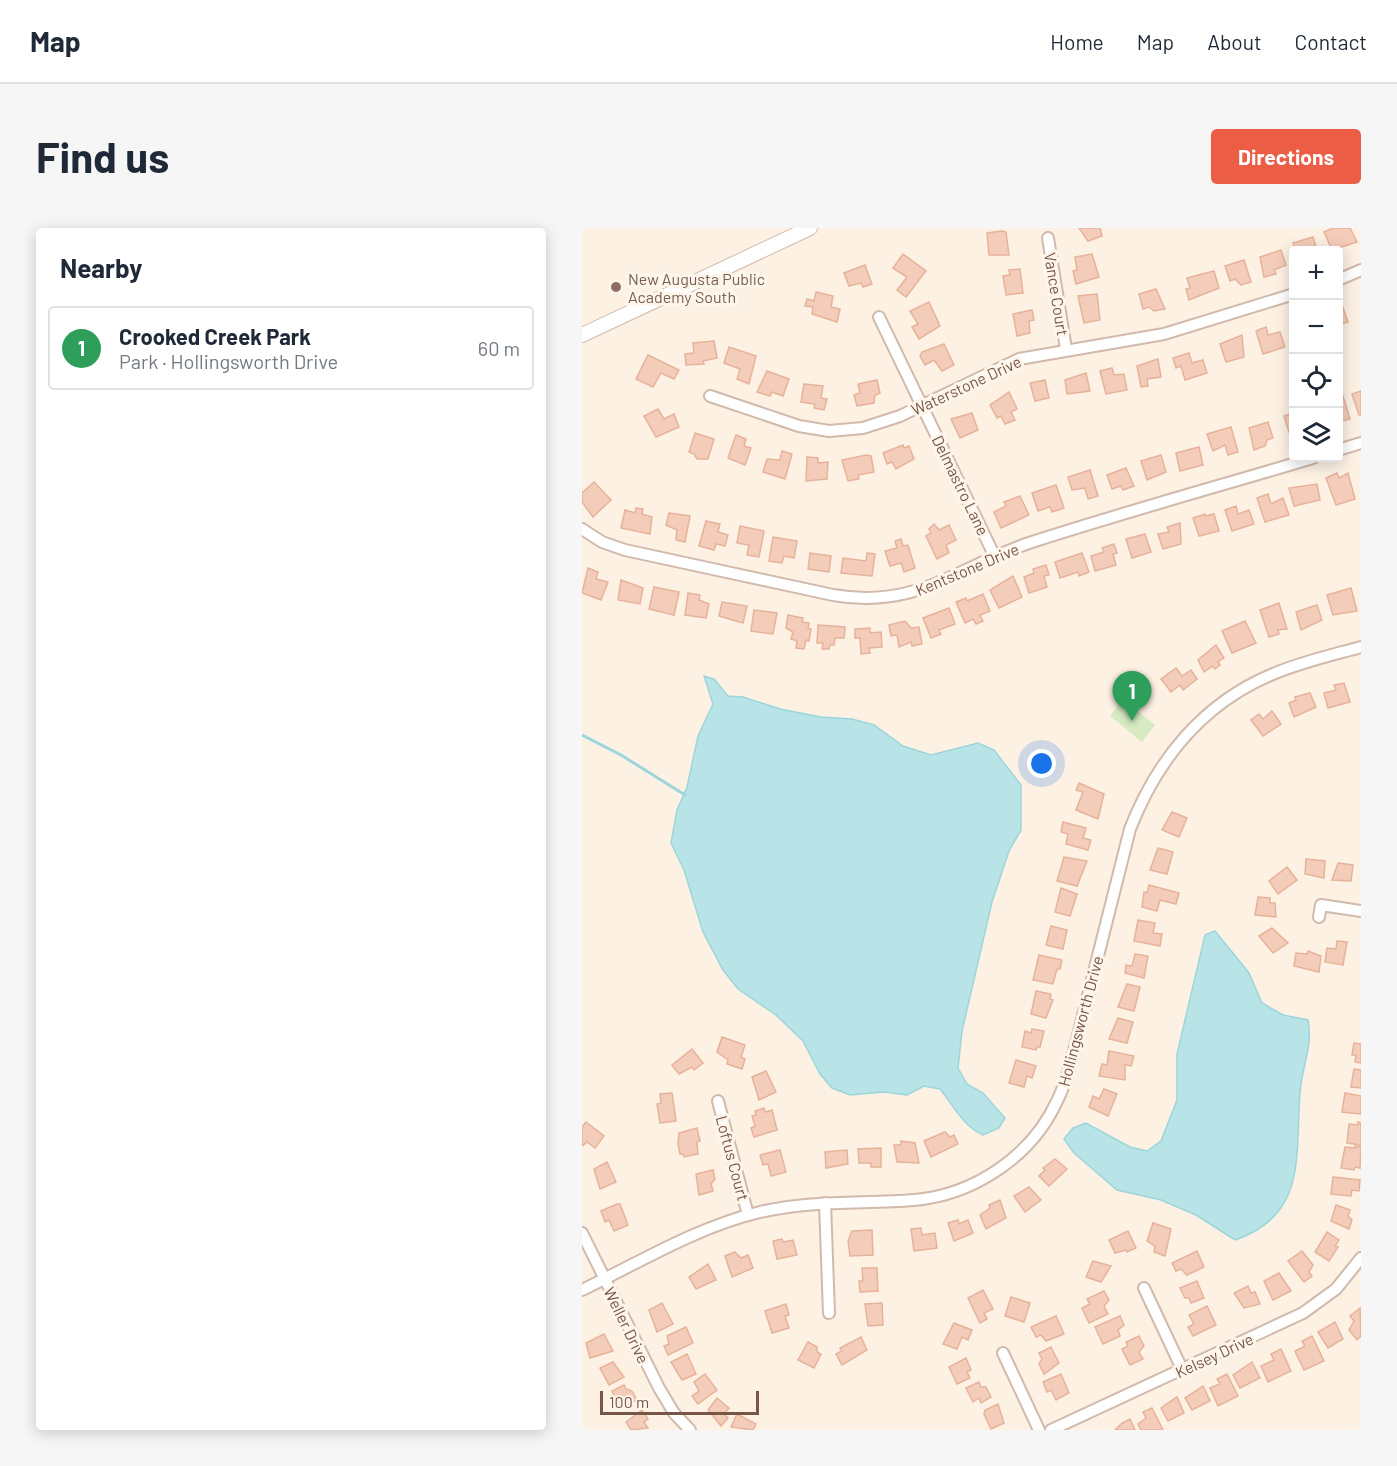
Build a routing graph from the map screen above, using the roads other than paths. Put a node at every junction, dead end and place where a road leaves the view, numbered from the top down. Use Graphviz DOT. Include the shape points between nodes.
graph roads {
  1 [pos="810,228"];
  2 [pos="1048,238"];
  3 [pos="1361,270"];
  4 [pos="1343,278"];
  5 [pos="1289,295"];
  6 [pos="879,317"];
  7 [pos="582,335"];
  8 [pos="1066,350"];
  9 [pos="710,396"];
  10 [pos="922,405"];
  11 [pos="1361,443"];
  12 [pos="1343,448"];
  13 [pos="1300,462"];
  14 [pos="582,529"];
  15 [pos="995,557"];
  16 [pos="1361,647"];
  17 [pos="1361,911"];
  18 [pos="1319,917"];
  19 [pos="718,1101"];
  20 [pos="825,1203"];
  21 [pos="748,1215"];
  22 [pos="582,1233"];
  23 [pos="1361,1258"];
  24 [pos="604,1279"];
  25 [pos="1144,1288"];
  26 [pos="582,1290"];
  27 [pos="829,1313"];
  28 [pos="1003,1353"];
  29 [pos="1182,1369"];
  30 [pos="690,1430"];
  31 [pos="1039,1430"];
  32 [pos="1051,1430"];
  1 -- 7 [label="street"];
  2 -- 8 [label="street, Vance Court"];
  3 -- 4 [label="street"];
  5 -- 8 [label="street, Waterstone Drive" via="1164,334"];
  6 -- 10 [label="street, Delmastro Lane"];
  8 -- 10 [label="street, Waterstone Drive" via="1014,361"];
  9 -- 10 [label="street, Waterstone Drive" via="799,426 829,430 874,426"];
  10 -- 15 [label="street, Delmastro Lane"];
  11 -- 12 [label="street"];
  13 -- 15 [label="street, Kentstone Drive" via="1032,542"];
  14 -- 15 [label="street, Kentstone Drive" via="625,550 861,599 924,590"];
  16 -- 20 [label="street, Hollingsworth Drive" via="1288,668 1242,689 1197,724 1160,767 1130,829 1066,1079 1054,1108 1027,1145 992,1174 951,1193 914,1200"];
  17 -- 18 [label="street" via="1322,905"];
  19 -- 21 [label="street, Loftus Court"];
  20 -- 21 [label="street, Hollingsworth Drive"];
  20 -- 27 [label="street"];
  21 -- 24 [label="street, Hollingsworth Drive" via="698,1233"];
  22 -- 24 [label="street, Weller Drive"];
  23 -- 29 [label="street, Kelsey Drive" via="1336,1289 1309,1310"];
  24 -- 26 [label="street, Hollingsworth Drive"];
  24 -- 30 [label="street, Weller Drive" via="663,1397"];
  25 -- 29 [label="street"];
  28 -- 31 [label="street"];
  29 -- 32 [label="street, Kelsey Drive"];
}
